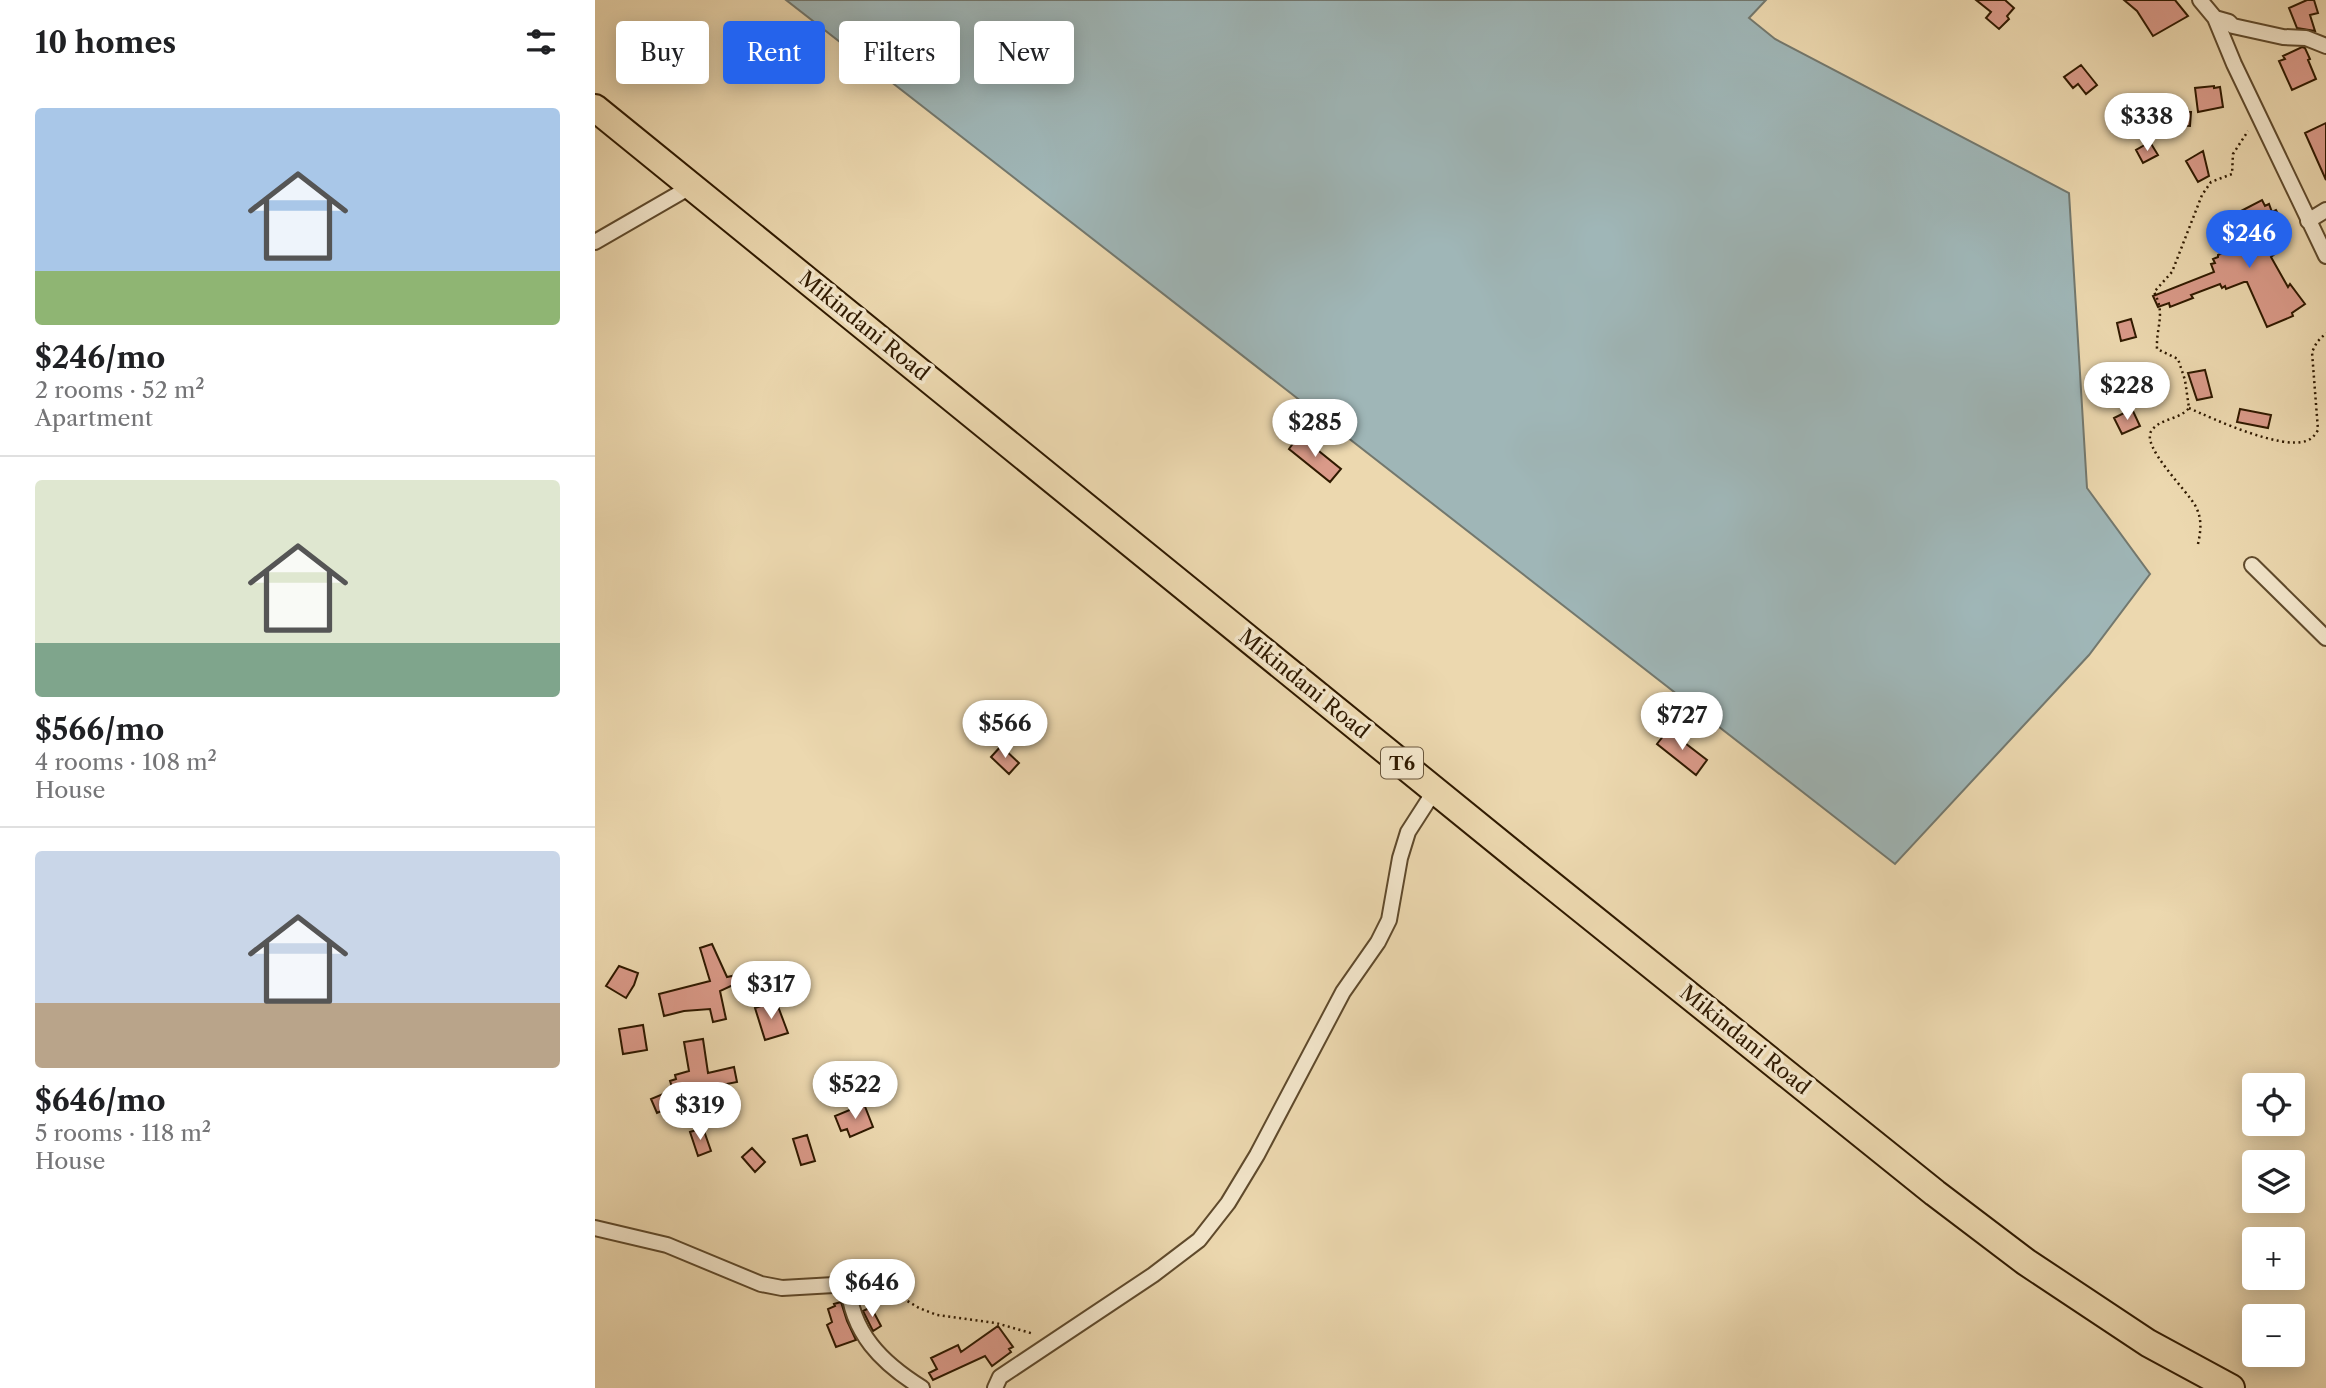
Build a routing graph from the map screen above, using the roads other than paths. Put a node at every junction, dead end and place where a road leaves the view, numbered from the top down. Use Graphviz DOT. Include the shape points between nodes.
graph roads {
  1 [pos="2200,0"];
  2 [pos="2215,18"];
  3 [pos="2326,46"];
  4 [pos="595,108"];
  5 [pos="692,186"];
  6 [pos="2326,210"];
  7 [pos="2308,221"];
  8 [pos="595,242"];
  9 [pos="2326,256"];
  10 [pos="2252,565"];
  11 [pos="2326,638"];
  12 [pos="1434,790"];
  13 [pos="595,1228"];
  14 [pos="922,1388"];
  15 [pos="995,1388"];
  16 [pos="2231,1388"];
  1 -- 2 [label="street"];
  2 -- 3 [label="street"];
  2 -- 7 [label="street"];
  4 -- 5 [label="highway, Mikindani Road / T6"];
  5 -- 8 [label="street"];
  5 -- 12 [label="highway, Mikindani Road / T6"];
  6 -- 7 [label="street"];
  7 -- 9 [label="street"];
  10 -- 11 [label="street"];
  12 -- 15 [label="street" via="1408,832 1389,920 1343,992 1228,1203 1199,1240 1000,1377"];
  12 -- 16 [label="highway, Mikindani Road / T6" via="2026,1262 2148,1343"];
  13 -- 14 [label="street" via="667,1245 782,1289 849,1283 864,1338"];
}
